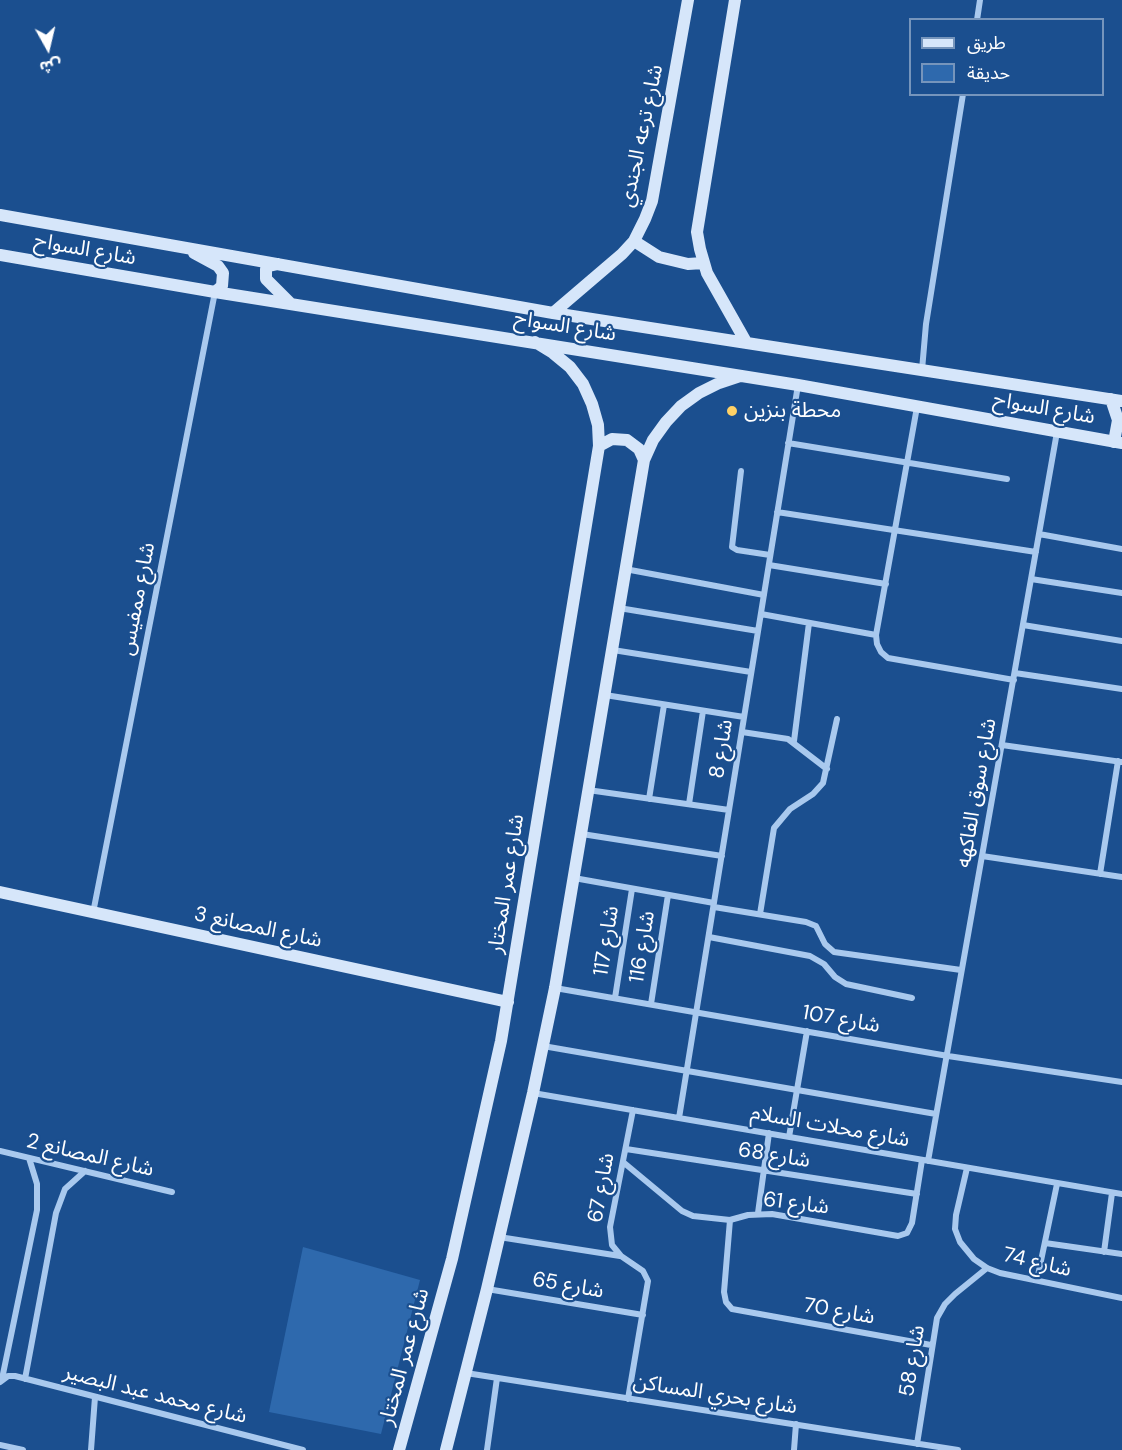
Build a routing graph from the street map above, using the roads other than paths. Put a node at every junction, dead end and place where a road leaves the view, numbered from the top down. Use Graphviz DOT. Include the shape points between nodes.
graph roads {
  1 [pos="688,0"];
  2 [pos="735,0"];
  3 [pos="980,0"];
  4 [pos="977,18"];
  5 [pos="963,96"];
  6 [pos="0,215"];
  7 [pos="634,241"];
  8 [pos="186,249"];
  9 [pos="0,255"];
  10 [pos="703,263"];
  11 [pos="279,264"];
  12 [pos="215,292"];
  13 [pos="291,304"];
  14 [pos="553,313"];
  15 [pos="534,342"];
  16 [pos="746,342"];
  17 [pos="922,370"];
  18 [pos="740,376"];
  19 [pos="798,385"];
  20 [pos="1117,400"];
  21 [pos="917,406"];
  22 [pos="1058,431"];
  23 [pos="788,442"];
  24 [pos="1118,442"];
  25 [pos="599,446"];
  26 [pos="644,460"];
  27 [pos="907,462"];
  28 [pos="741,471"];
  29 [pos="1007,479"];
  30 [pos="777,512"];
  31 [pos="896,531"];
  32 [pos="1039,534"];
  33 [pos="1122,549"];
  34 [pos="1036,552"];
  35 [pos="770,555"];
  36 [pos="769,565"];
  37 [pos="624,569"];
  38 [pos="1031,579"];
  39 [pos="886,584"];
  40 [pos="1122,593"];
  41 [pos="764,595"];
  42 [pos="619,608"];
  43 [pos="761,615"];
  44 [pos="809,623"];
  45 [pos="1023,625"];
  46 [pos="758,631"];
  47 [pos="876,635"];
  48 [pos="1122,641"];
  49 [pos="613,650"];
  50 [pos="752,672"];
  51 [pos="1014,676"];
  52 [pos="1122,689"];
  53 [pos="605,695"];
  54 [pos="664,705"];
  55 [pos="703,711"];
  56 [pos="744,717"];
  57 [pos="837,719"];
  58 [pos="741,732"];
  59 [pos="794,741"];
  60 [pos="1002,745"];
  61 [pos="1120,762"];
  62 [pos="827,769"];
  63 [pos="588,790"];
  64 [pos="649,798"];
  65 [pos="689,804"];
  66 [pos="729,810"];
  67 [pos="582,834"];
  68 [pos="722,856"];
  69 [pos="982,856"];
  70 [pos="1100,874"];
  71 [pos="1122,877"];
  72 [pos="574,878"];
  73 [pos="632,889"];
  74 [pos="0,892"];
  75 [pos="668,895"];
  76 [pos="714,905"];
  77 [pos="93,913"];
  78 [pos="760,914"];
  79 [pos="709,937"];
  80 [pos="961,970"];
  81 [pos="555,988"];
  82 [pos="615,998"];
  83 [pos="912,998"];
  84 [pos="508,1002"];
  85 [pos="651,1004"];
  86 [pos="697,1012"];
  87 [pos="807,1031"];
  88 [pos="543,1046"];
  89 [pos="948,1056"];
  90 [pos="687,1071"];
  91 [pos="1122,1082"];
  92 [pos="797,1090"];
  93 [pos="533,1093"];
  94 [pos="633,1110"];
  95 [pos="936,1114"];
  96 [pos="680,1118"];
  97 [pos="769,1133"];
  98 [pos="789,1137"];
  99 [pos="626,1149"];
  100 [pos="0,1151"];
  101 [pos="29,1158"];
  102 [pos="925,1160"];
  103 [pos="623,1162"];
  104 [pos="967,1168"];
  105 [pos="763,1171"];
  106 [pos="85,1172"];
  107 [pos="1057,1184"];
  108 [pos="172,1192"];
  109 [pos="1113,1193"];
  110 [pos="917,1194"];
  111 [pos="1122,1194"];
  112 [pos="758,1214"];
  113 [pos="730,1220"];
  114 [pos="499,1237"];
  115 [pos="1045,1243"];
  116 [pos="1104,1252"];
  117 [pos="1122,1254"];
  118 [pos="621,1256"];
  119 [pos="987,1268"];
  120 [pos="1037,1280"];
  121 [pos="487,1289"];
  122 [pos="1122,1298"];
  123 [pos="643,1315"];
  124 [pos="931,1345"];
  125 [pos="466,1373"];
  126 [pos="498,1378"];
  127 [pos="25,1379"];
  128 [pos="1,1381"];
  129 [pos="95,1397"];
  130 [pos="628,1399"];
  131 [pos="796,1424"];
  132 [pos="917,1444"];
  133 [pos="0,1445"];
  134 [pos="285,1448"];
  135 [pos="23,1450"];
  136 [pos="91,1450"];
  137 [pos="303,1450"];
  138 [pos="399,1450"];
  139 [pos="446,1450"];
  140 [pos="487,1450"];
  141 [pos="794,1450"];
  142 [pos="958,1450"];
  1 -- 7 [label="main road, شارع ترعه الجندي" via="652,201"];
  2 -- 10 [label="main road" via="698,217"];
  3 -- 4 [label="street"];
  5 -- 17 [label="street"];
  6 -- 8 [label="main road, شارع السواح"];
  7 -- 10 [label="main road" via="666,260"];
  7 -- 14 [label="main road, شارع ترعه الجندي"];
  8 -- 11 [label="main road, شارع السواح"];
  8 -- 12 [label="main road" via="221,269 224,282"];
  9 -- 12 [label="main road, شارع السواح"];
  10 -- 16 [label="main road"];
  11 -- 13 [label="main road" via="269,266 265,276"];
  11 -- 14 [label="main road, شارع السواح"];
  12 -- 13 [label="main road, شارع السواح"];
  12 -- 77 [label="street, شارع ممفيس"];
  13 -- 15 [label="main road, شارع السواح"];
  14 -- 16 [label="main road, شارع السواح"];
  15 -- 18 [label="main road, شارع السواح"];
  15 -- 25 [label="main road, شارع عمر المختار" via="570,367 583,384 598,425"];
  16 -- 17 [label="main road, شارع السواح"];
  17 -- 20 [label="main road, شارع السواح"];
  18 -- 19 [label="main road, شارع السواح"];
  18 -- 26 [label="main road" via="699,393 681,406 666,422"];
  19 -- 21 [label="main road, شارع السواح"];
  19 -- 23 [label="street, شارع 8"];
  20 -- 24 [label="main road"];
  21 -- 22 [label="main road, شارع السواح"];
  21 -- 27 [label="street"];
  22 -- 24 [label="main road, شارع السواح"];
  22 -- 32 [label="street, شارع سوق الفاكهه"];
  23 -- 27 [label="street"];
  23 -- 30 [label="street, شارع 8"];
  25 -- 26 [label="main road" via="612,439 627,440 639,449"];
  25 -- 84 [label="main road, شارع عمر المختار"];
  26 -- 37 [label="main road"];
  27 -- 29 [label="street"];
  27 -- 31 [label="street"];
  28 -- 35 [label="street" via="732,547"];
  30 -- 31 [label="street"];
  30 -- 35 [label="street, شارع 8"];
  31 -- 34 [label="street"];
  31 -- 39 [label="street"];
  32 -- 33 [label="street"];
  32 -- 34 [label="street, شارع سوق الفاكهه"];
  34 -- 38 [label="street, شارع سوق الفاكهه"];
  35 -- 36 [label="street, شارع 8"];
  36 -- 39 [label="street"];
  36 -- 41 [label="street, شارع 8"];
  37 -- 41 [label="street"];
  37 -- 42 [label="main road"];
  38 -- 40 [label="street"];
  38 -- 45 [label="street, شارع سوق الفاكهه"];
  39 -- 47 [label="street"];
  41 -- 43 [label="street, شارع 8"];
  42 -- 46 [label="street"];
  42 -- 49 [label="main road"];
  43 -- 44 [label="street"];
  43 -- 46 [label="street, شارع 8"];
  44 -- 47 [label="street"];
  44 -- 59 [label="street"];
  45 -- 48 [label="street"];
  45 -- 51 [label="street, شارع سوق الفاكهه"];
  46 -- 50 [label="street, شارع 8"];
  47 -- 51 [label="street" via="881,652 888,658"];
  49 -- 50 [label="street"];
  49 -- 53 [label="main road"];
  50 -- 56 [label="street, شارع 8"];
  51 -- 52 [label="street"];
  51 -- 60 [label="street, شارع سوق الفاكهه"];
  53 -- 54 [label="street"];
  53 -- 63 [label="main road"];
  54 -- 55 [label="street"];
  54 -- 64 [label="street"];
  55 -- 56 [label="street"];
  55 -- 65 [label="street"];
  56 -- 58 [label="street, شارع 8"];
  57 -- 62 [label="street"];
  58 -- 59 [label="street"];
  58 -- 66 [label="street, شارع 8"];
  59 -- 62 [label="street"];
  60 -- 61 [label="street"];
  60 -- 69 [label="street, شارع سوق الفاكهه"];
  61 -- 70 [label="street"];
  62 -- 78 [label="street" via="823,783 813,795 790,809 774,828"];
  63 -- 64 [label="street"];
  63 -- 67 [label="main road"];
  64 -- 65 [label="street"];
  65 -- 66 [label="street"];
  66 -- 68 [label="street, شارع 8"];
  67 -- 68 [label="street"];
  67 -- 72 [label="main road"];
  68 -- 76 [label="street, شارع 8"];
  69 -- 70 [label="street"];
  69 -- 80 [label="street, شارع سوق الفاكهه"];
  70 -- 71 [label="street"];
  72 -- 73 [label="street"];
  72 -- 81 [label="main road"];
  73 -- 75 [label="street"];
  73 -- 82 [label="street, شارع 117"];
  74 -- 77 [label="main road, شارع المصانع 3"];
  75 -- 76 [label="street"];
  75 -- 85 [label="street, شارع 116"];
  76 -- 78 [label="street"];
  76 -- 79 [label="street, شارع 8"];
  77 -- 84 [label="main road, شارع المصانع 3"];
  78 -- 80 [label="street" via="816,926 834,952"];
  79 -- 83 [label="street" via="810,956 846,984"];
  79 -- 86 [label="street, شارع 8"];
  80 -- 89 [label="street, شارع سوق الفاكهه"];
  81 -- 82 [label="street, شارع 107"];
  81 -- 88 [label="main road"];
  82 -- 85 [label="street, شارع 107"];
  84 -- 138 [label="main road, شارع عمر المختار" via="452,1259"];
  85 -- 86 [label="street, شارع 107"];
  86 -- 87 [label="street, شارع 107"];
  86 -- 90 [label="street, شارع 8"];
  87 -- 89 [label="street, شارع 107"];
  87 -- 92 [label="street"];
  88 -- 90 [label="street"];
  88 -- 93 [label="main road"];
  89 -- 91 [label="street, شارع 107"];
  89 -- 95 [label="street, شارع سوق الفاكهه"];
  90 -- 92 [label="street"];
  90 -- 96 [label="street, شارع 8"];
  92 -- 95 [label="street"];
  92 -- 98 [label="street"];
  93 -- 94 [label="street, شارع محلات السلام"];
  93 -- 114 [label="main road"];
  94 -- 96 [label="street, شارع محلات السلام"];
  94 -- 99 [label="street, شارع 67"];
  95 -- 102 [label="street, شارع سوق الفاكهه"];
  96 -- 97 [label="street, شارع محلات السلام"];
  97 -- 98 [label="street, شارع محلات السلام"];
  97 -- 105 [label="street"];
  98 -- 102 [label="street, شارع محلات السلام"];
  99 -- 103 [label="street, شارع 67"];
  99 -- 105 [label="street, شارع 68"];
  100 -- 101 [label="street, شارع المصانع 2"];
  101 -- 106 [label="street, شارع المصانع 2"];
  101 -- 128 [label="street" via="37,1184 37,1210"];
  102 -- 104 [label="street, شارع محلات السلام"];
  102 -- 110 [label="street, شارع 61"];
  103 -- 113 [label="street, شارع 61" via="682,1211"];
  103 -- 118 [label="street, شارع 67" via="610,1227 612,1245"];
  104 -- 107 [label="street, شارع محلات السلام"];
  104 -- 119 [label="street, شارع 74" via="955,1229 966,1250"];
  105 -- 110 [label="street, شارع 68"];
  105 -- 112 [label="street"];
  106 -- 108 [label="street, شارع المصانع 2"];
  106 -- 127 [label="street" via="65,1189 56,1213"];
  107 -- 109 [label="street, شارع محلات السلام"];
  107 -- 115 [label="street"];
  109 -- 111 [label="street, شارع محلات السلام"];
  109 -- 116 [label="street"];
  110 -- 112 [label="street, شارع 61" via="912,1223 907,1233 898,1236"];
  112 -- 113 [label="street, شارع 61"];
  113 -- 124 [label="street, شارع 70" via="724,1292 732,1309"];
  114 -- 118 [label="street"];
  114 -- 121 [label="main road"];
  115 -- 116 [label="street"];
  115 -- 120 [label="street"];
  116 -- 117 [label="street"];
  118 -- 123 [label="street" via="644,1271 648,1281"];
  119 -- 120 [label="street, شارع 74"];
  119 -- 124 [label="street, شارع 58" via="945,1304 937,1317"];
  120 -- 122 [label="street, شارع 74"];
  121 -- 123 [label="street, شارع 65"];
  121 -- 125 [label="main road"];
  123 -- 130 [label="street"];
  124 -- 132 [label="street, شارع 58"];
  125 -- 126 [label="street, شارع بحري المساكن"];
  125 -- 139 [label="main road"];
  126 -- 130 [label="street, شارع بحري المساكن"];
  126 -- 140 [label="street"];
  127 -- 128 [label="street, شارع محمد عبد البصير" via="8,1376"];
  127 -- 129 [label="street, شارع محمد عبد البصير"];
  129 -- 134 [label="street, شارع محمد عبد البصير"];
  129 -- 136 [label="street"];
  130 -- 131 [label="street, شارع بحري المساكن"];
  131 -- 132 [label="street, شارع بحري المساكن"];
  131 -- 141 [label="street"];
  132 -- 142 [label="street, شارع بحري المساكن"];
  133 -- 135 [label="street"];
  134 -- 137 [label="street, شارع محمد عبد البصير"];
}
